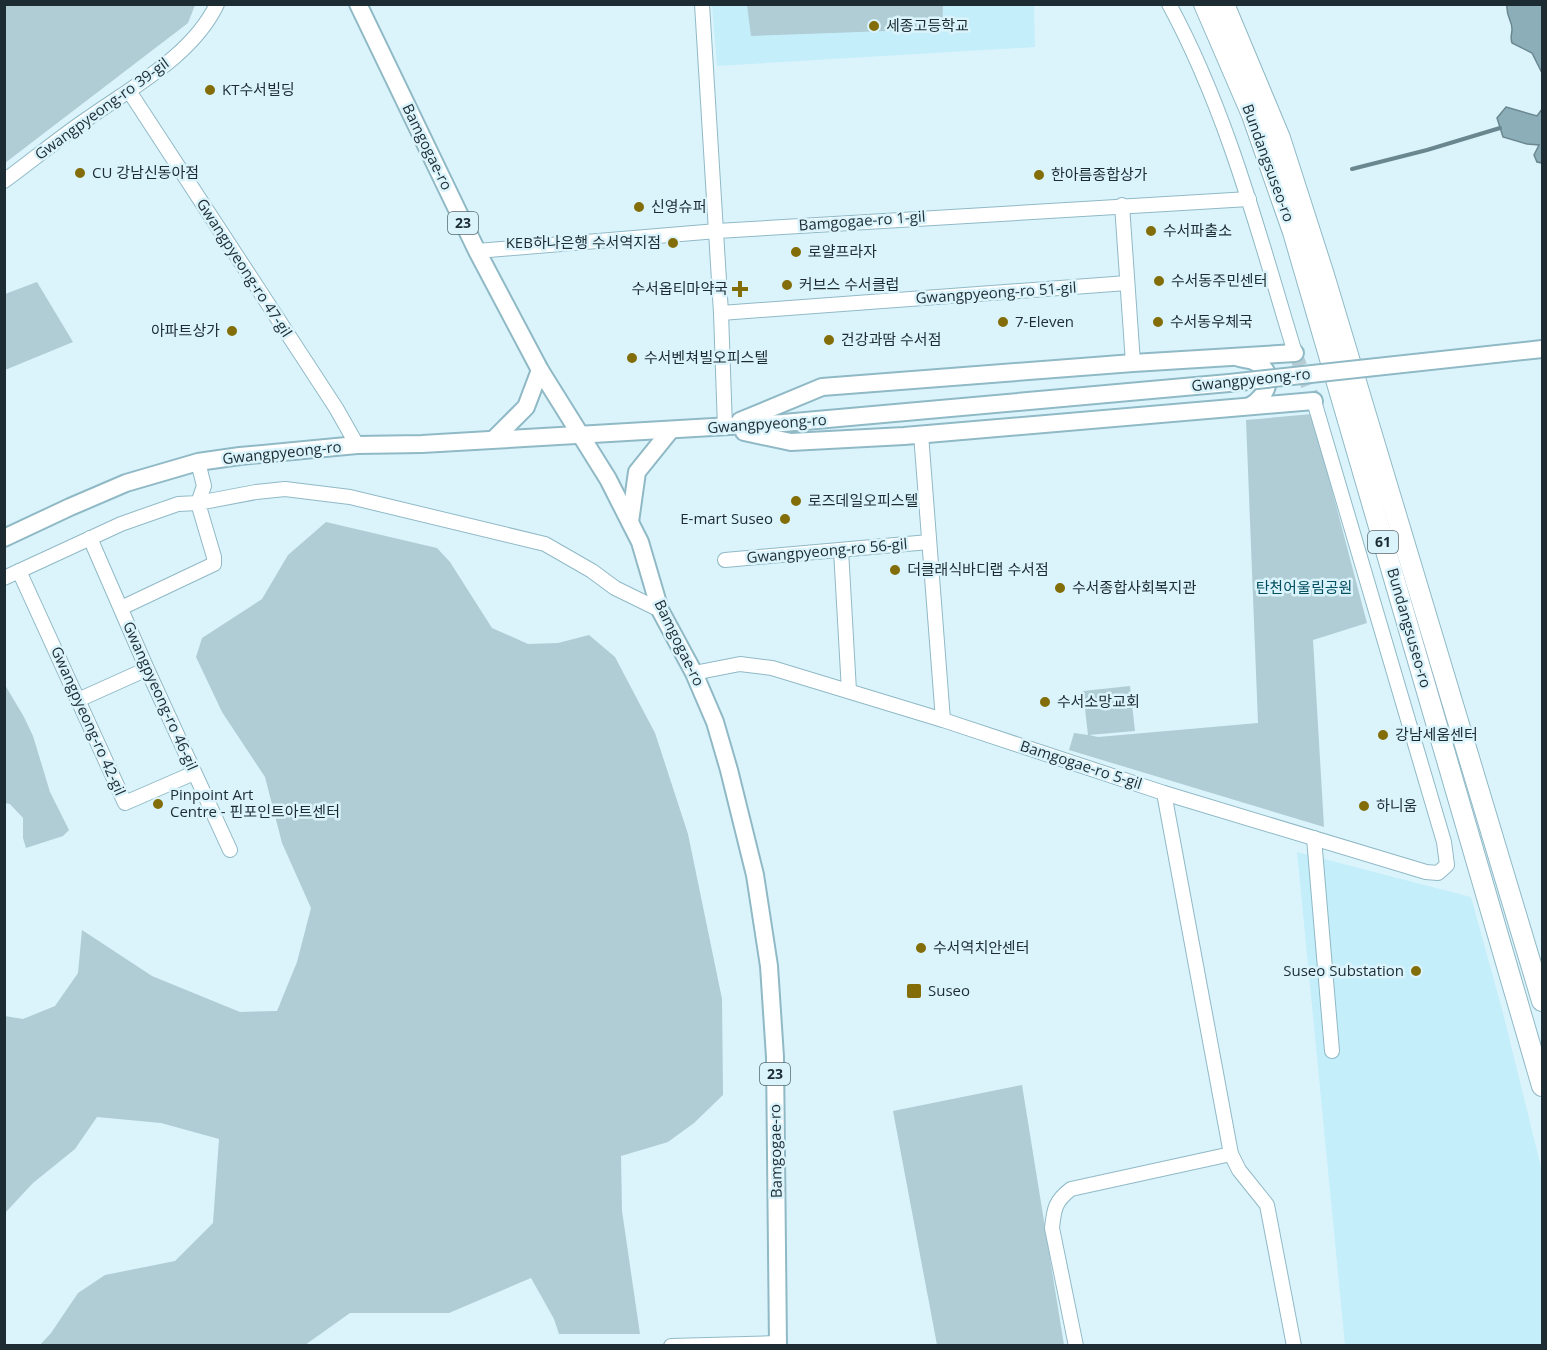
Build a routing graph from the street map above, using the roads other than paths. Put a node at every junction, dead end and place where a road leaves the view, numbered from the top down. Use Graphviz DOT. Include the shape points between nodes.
graph roads {
  1 [pos="217,4"];
  2 [pos="358,4"];
  3 [pos="702,4"];
  4 [pos="1169,4"];
  5 [pos="1204,4"];
  6 [pos="1224,4"];
  7 [pos="129,91"];
  8 [pos="4,181"];
  9 [pos="1249,199"];
  10 [pos="1122,205"];
  11 [pos="717,231"];
  12 [pos="477,251"];
  13 [pos="1127,283"];
  14 [pos="721,312"];
  15 [pos="1542,349"];
  16 [pos="1294,353"];
  17 [pos="1228,356"];
  18 [pos="1133,363"];
  19 [pos="540,370"];
  20 [pos="1314,401"];
  21 [pos="1250,406"];
  22 [pos="725,428"];
  23 [pos="670,430"];
  24 [pos="581,434"];
  25 [pos="921,434"];
  26 [pos="494,439"];
  27 [pos="357,445"];
  28 [pos="198,462"];
  29 [pos="198,503"];
  30 [pos="630,523"];
  31 [pos="4,538"];
  32 [pos="90,538"];
  33 [pos="929,542"];
  34 [pos="841,550"];
  35 [pos="725,560"];
  36 [pos="19,571"];
  37 [pos="4,578"];
  38 [pos="121,608"];
  39 [pos="660,610"];
  40 [pos="147,669"];
  41 [pos="694,673"];
  42 [pos="849,691"];
  43 [pos="78,700"];
  44 [pos="943,720"];
  45 [pos="194,773"];
  46 [pos="1164,793"];
  47 [pos="1314,838"];
  48 [pos="230,850"];
  49 [pos="1525,938"];
  50 [pos="1542,979"];
  51 [pos="1542,1001"];
  52 [pos="1332,1051"];
  53 [pos="1542,1086"];
  54 [pos="1231,1154"];
  55 [pos="778,1344"];
  56 [pos="671,1346"];
  57 [pos="1076,1346"];
  58 [pos="1294,1346"];
  1 -- 7 [label="street, Gwangpyeong-ro 39-gil" via="194,37"];
  2 -- 12 [label="main road, Bamgogae-ro / 23"];
  3 -- 11 [label="street"];
  4 -- 9 [label="street" via="1228,136"];
  5 -- 53 [label="highway, Bundangsuseo-ro / 61" via="1252,115 1293,232"];
  6 -- 49 [label="highway, Bundangsuseo-ro / 61" via="1280,138"];
  7 -- 8 [label="street, Gwangpyeong-ro 39-gil"];
  7 -- 27 [label="street, Gwangpyeong-ro 47-gil"];
  9 -- 10 [label="street, Bamgogae-ro 1-gil"];
  9 -- 16 [label="street"];
  10 -- 11 [label="street, Bamgogae-ro 1-gil"];
  10 -- 13 [label="street"];
  11 -- 12 [label="street, Bamgogae-ro 1-gil"];
  11 -- 14 [label="street"];
  12 -- 19 [label="main road, Bamgogae-ro / 23"];
  13 -- 14 [label="street, Gwangpyeong-ro 51-gil"];
  13 -- 18 [label="street"];
  14 -- 22 [label="street"];
  15 -- 22 [label="main road, Gwangpyeong-ro, bridge" via="1229,383"];
  16 -- 17 [label="main road"];
  17 -- 18 [label="main road"];
  17 -- 21 [label="main road" via="1256,362 1265,371 1266,393"];
  18 -- 22 [label="main road" via="822,387"];
  19 -- 24 [label="main road, Bamgogae-ro / 23"];
  19 -- 26 [label="main road" via="526,407"];
  20 -- 21 [label="main road"];
  20 -- 47 [label="street, Bamgogae-ro 5-gil" via="1444,842 1447,865 1438,873 1426,872"];
  21 -- 25 [label="main road"];
  22 -- 23 [label="main road, Gwangpyeong-ro"];
  22 -- 25 [label="main road" via="791,442"];
  23 -- 24 [label="main road, Gwangpyeong-ro"];
  23 -- 30 [label="main road" via="637,472"];
  24 -- 26 [label="main road, Gwangpyeong-ro"];
  24 -- 30 [label="main road, Bamgogae-ro / 23"];
  25 -- 33 [label="street, Gwangpyeong-ro 56-gil"];
  26 -- 27 [label="main road, Gwangpyeong-ro"];
  27 -- 28 [label="main road, Gwangpyeong-ro"];
  28 -- 29 [label="street" via="204,486"];
  28 -- 31 [label="main road, Gwangpyeong-ro" via="126,483"];
  29 -- 32 [label="street" via="178,504"];
  29 -- 38 [label="street, Gwangpyeong-ro 46-gil" via="214,564"];
  29 -- 39 [label="street" via="285,489 350,496 544,544 615,588"];
  30 -- 39 [label="main road, Bamgogae-ro / 23"];
  32 -- 36 [label="street"];
  32 -- 38 [label="street, Gwangpyeong-ro 46-gil"];
  33 -- 34 [label="street, Gwangpyeong-ro 56-gil"];
  33 -- 44 [label="street, Gwangpyeong-ro 56-gil"];
  34 -- 35 [label="street, Gwangpyeong-ro 56-gil"];
  34 -- 42 [label="street"];
  36 -- 37 [label="street"];
  36 -- 43 [label="street, Gwangpyeong-ro 42-gil"];
  38 -- 40 [label="street, Gwangpyeong-ro 46-gil"];
  39 -- 41 [label="main road, Bamgogae-ro / 23"];
  40 -- 43 [label="street"];
  40 -- 45 [label="street, Gwangpyeong-ro 46-gil"];
  41 -- 42 [label="street, Bamgogae-ro 5-gil" via="740,664 772,668"];
  41 -- 55 [label="main road, Bamgogae-ro / 23" via="729,770 763,921 775,1057"];
  42 -- 44 [label="street, Bamgogae-ro 5-gil"];
  43 -- 45 [label="street, Gwangpyeong-ro 42-gil" via="125,803"];
  44 -- 46 [label="street, Bamgogae-ro 5-gil"];
  45 -- 48 [label="street, Gwangpyeong-ro 46-gil"];
  46 -- 47 [label="street, Bamgogae-ro 5-gil"];
  46 -- 54 [label="street"];
  47 -- 52 [label="street"];
  49 -- 50 [label="highway"];
  49 -- 51 [label="highway, Bundangsuseo-ro / 61"];
  54 -- 57 [label="street" via="1071,1189 1059,1198 1052,1228"];
  54 -- 58 [label="street" via="1267,1205"];
  55 -- 56 [label="street"];
}
